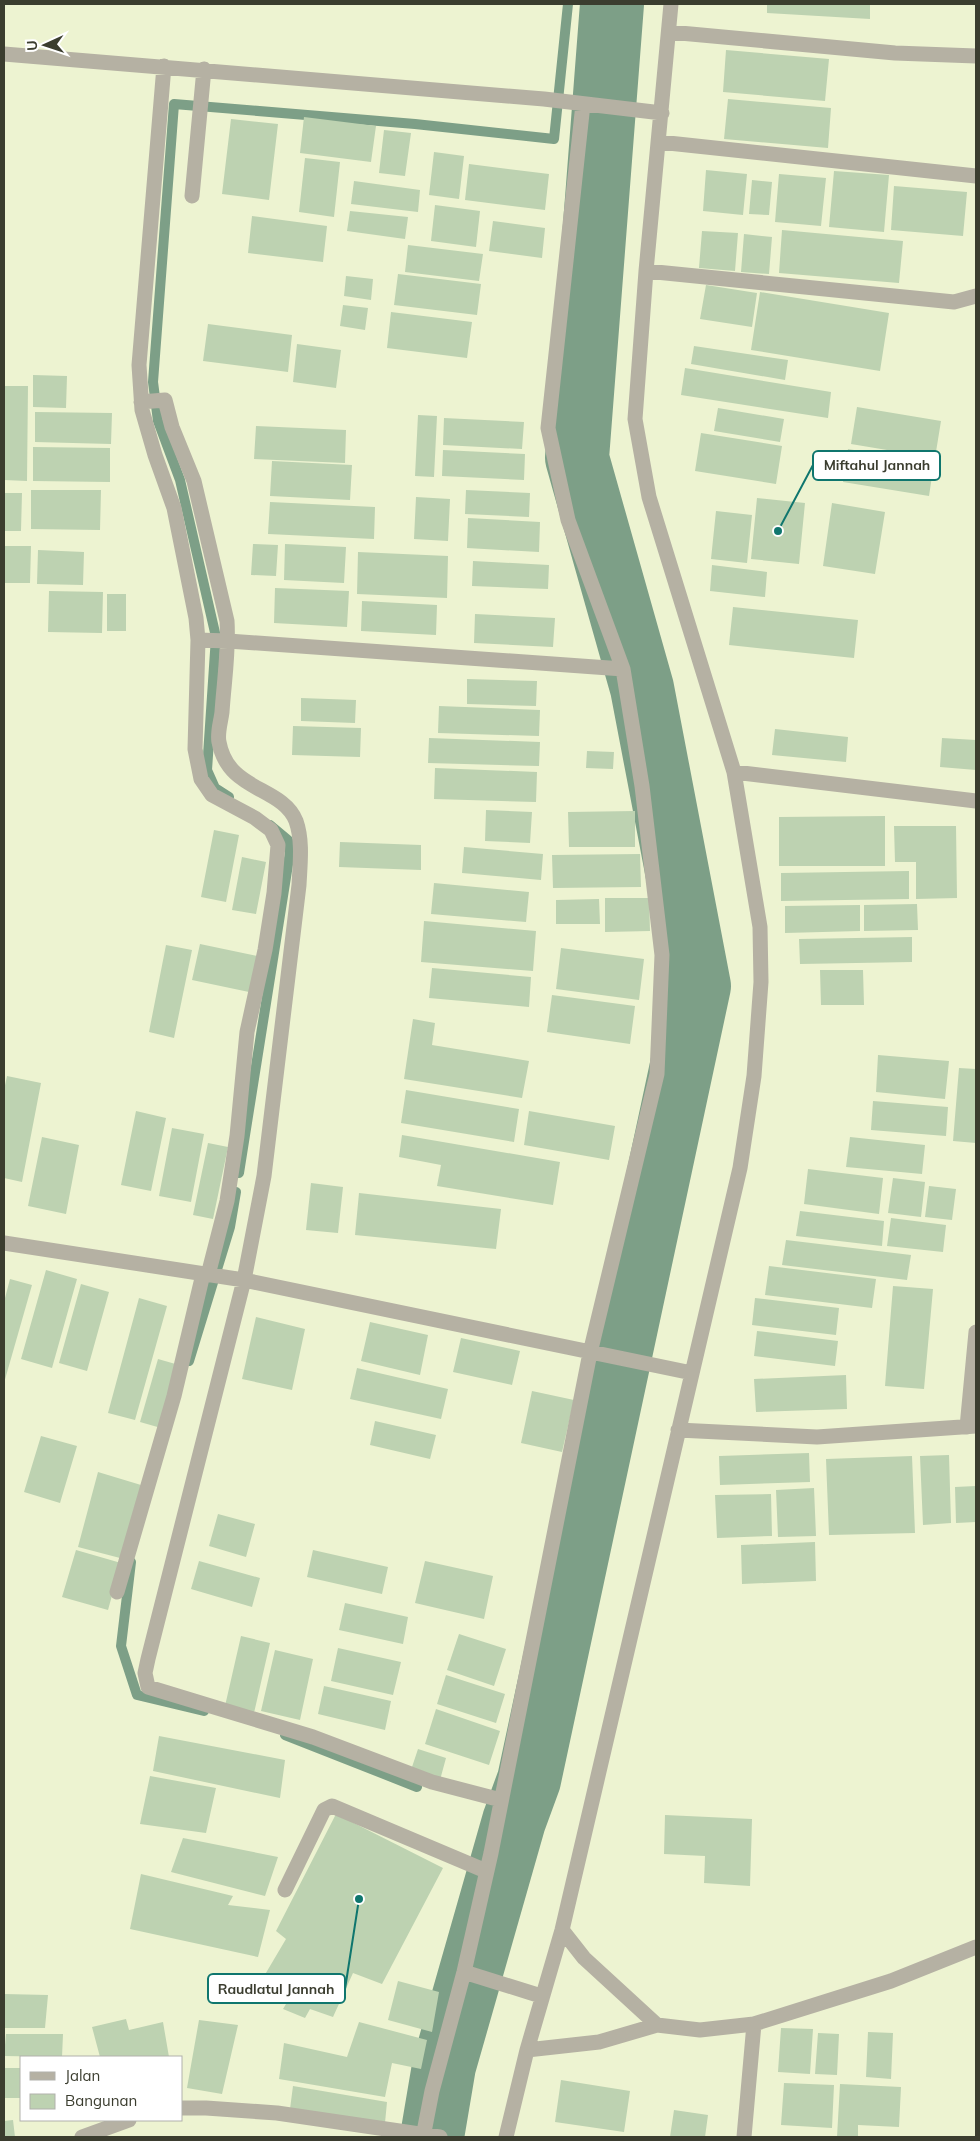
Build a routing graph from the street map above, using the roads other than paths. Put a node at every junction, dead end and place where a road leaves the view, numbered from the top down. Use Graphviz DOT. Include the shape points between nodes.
graph roads {
  1 [pos="671,4"];
  2 [pos="669,32"];
  3 [pos="4,54"];
  4 [pos="976,56"];
  5 [pos="164,66"];
  6 [pos="204,69"];
  7 [pos="587,104"];
  8 [pos="662,113"];
  9 [pos="659,142"];
  10 [pos="976,176"];
  11 [pos="192,196"];
  12 [pos="646,271"];
  13 [pos="976,296"];
  14 [pos="149,401"];
  15 [pos="202,640"];
  16 [pos="225,640"];
  17 [pos="623,669"];
  18 [pos="734,772"];
  19 [pos="976,802"];
  20 [pos="4,1243"];
  21 [pos="209,1273"];
  22 [pos="240,1279"];
  23 [pos="976,1332"];
  24 [pos="590,1354"];
  25 [pos="692,1373"];
  26 [pos="972,1426"];
  27 [pos="678,1430"];
  28 [pos="117,1592"];
  29 [pos="501,1800"];
  30 [pos="486,1871"];
  31 [pos="285,1890"];
  32 [pos="562,1930"];
  33 [pos="976,1946"];
  34 [pos="467,1973"];
  35 [pos="541,1996"];
  36 [pos="754,2024"];
  37 [pos="657,2025"];
  38 [pos="527,2050"];
  39 [pos="182,2108"];
  40 [pos="126,2121"];
  41 [pos="429,2136"];
  42 [pos="82,2137"];
  43 [pos="506,2137"];
  44 [pos="744,2137"];
  1 -- 2 [label="street"];
  2 -- 4 [label="street" via="895,53"];
  2 -- 8 [label="street"];
  3 -- 5 [label="street"];
  5 -- 6 [label="street"];
  5 -- 14 [label="street" via="139,365"];
  6 -- 7 [label="street"];
  6 -- 11 [label="street"];
  7 -- 8 [label="street"];
  7 -- 17 [label="street" via="548,428 568,520"];
  8 -- 9 [label="street"];
  9 -- 10 [label="street"];
  9 -- 12 [label="street"];
  12 -- 13 [label="street" via="954,302"];
  12 -- 18 [label="street" via="635,418 649,497"];
  14 -- 15 [label="street" via="155,455 174,508"];
  14 -- 16 [label="street" via="165,400 194,481 227,621"];
  15 -- 16 [label="street"];
  15 -- 21 [label="street" via="194,749 201,779 212,795 271,830 278,844 265,950 247,1032 237,1136 219,1238"];
  16 -- 17 [label="street"];
  16 -- 22 [label="street" via="219,742 229,768 242,780 281,803 295,819 301,839 299,885 268,1148"];
  17 -- 24 [label="street" via="642,786 662,955 657,1074"];
  18 -- 19 [label="street"];
  18 -- 25 [label="street" via="760,927 761,982 754,1076 740,1168"];
  20 -- 21 [label="street"];
  21 -- 22 [label="street"];
  21 -- 28 [label="street"];
  22 -- 24 [label="street"];
  22 -- 29 [label="street" via="148,1659 145,1673 148,1687 313,1737 432,1782"];
  23 -- 26 [label="street"];
  24 -- 25 [label="street"];
  24 -- 29 [label="street"];
  25 -- 27 [label="street"];
  26 -- 27 [label="street" via="817,1437"];
  27 -- 32 [label="street"];
  29 -- 30 [label="street"];
  30 -- 31 [label="street" via="332,1806 324,1810"];
  30 -- 34 [label="street"];
  32 -- 35 [label="street"];
  32 -- 37 [label="street" via="584,1958"];
  33 -- 36 [label="street" via="891,1981"];
  34 -- 35 [label="street"];
  34 -- 41 [label="street" via="432,2091"];
  35 -- 38 [label="street"];
  36 -- 37 [label="street" via="700,2030"];
  36 -- 44 [label="street"];
  37 -- 38 [label="street" via="599,2042"];
  38 -- 43 [label="street"];
  39 -- 41 [label="street" via="277,2113"];
  40 -- 42 [label="street"];
}
